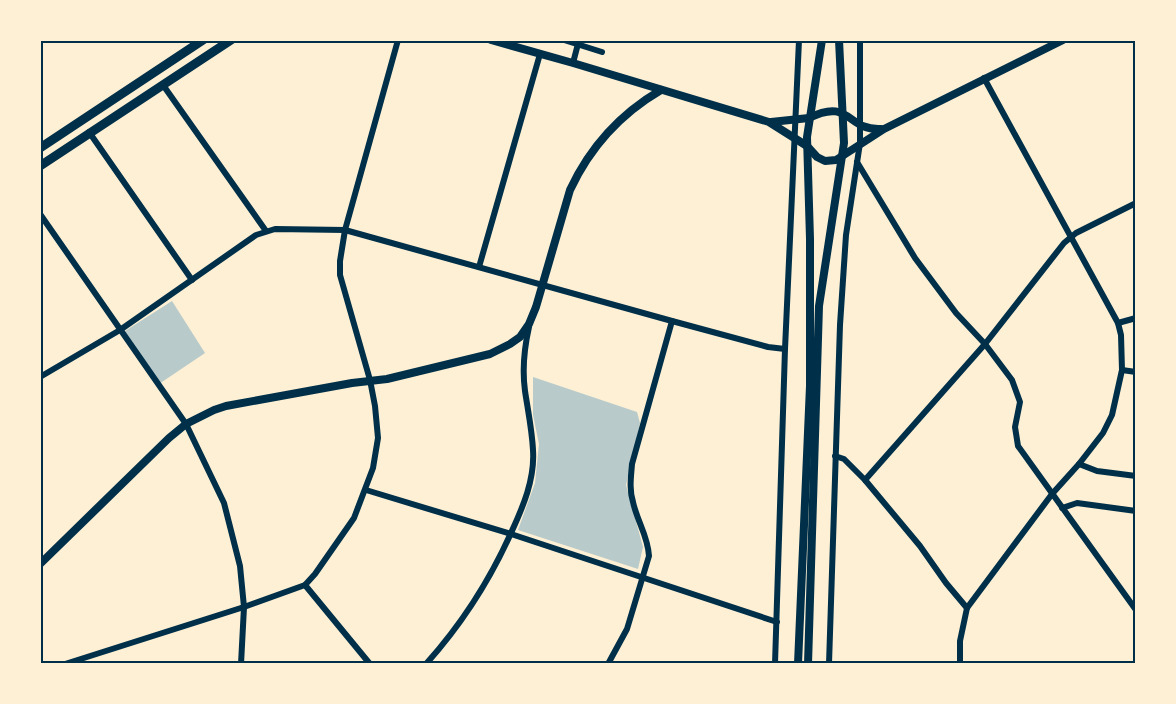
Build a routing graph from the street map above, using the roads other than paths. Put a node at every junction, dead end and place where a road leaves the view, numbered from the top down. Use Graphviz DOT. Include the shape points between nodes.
graph roads {
  1 [pos="203,40"];
  2 [pos="231,40"];
  3 [pos="398,40"];
  4 [pos="491,40"];
  5 [pos="564,40"];
  6 [pos="799,40"];
  7 [pos="822,40"];
  8 [pos="839,40"];
  9 [pos="860,40"];
  10 [pos="1063,41"];
  11 [pos="579,43"];
  12 [pos="602,52"];
  13 [pos="540,54"];
  14 [pos="573,63"];
  15 [pos="984,78"];
  16 [pos="163,85"];
  17 [pos="661,90"];
  18 [pos="844,114"];
  19 [pos="809,118"];
  20 [pos="796,121"];
  21 [pos="770,122"];
  22 [pos="860,124"];
  23 [pos="884,129"];
  24 [pos="89,132"];
  25 [pos="795,137"];
  26 [pos="860,143"];
  27 [pos="807,146"];
  28 [pos="40,148"];
  29 [pos="842,157"];
  30 [pos="857,161"];
  31 [pos="40,166"];
  32 [pos="1136,202"];
  33 [pos="40,214"];
  34 [pos="345,230"];
  35 [pos="266,231"];
  36 [pos="1070,237"];
  37 [pos="479,267"];
  38 [pos="192,280"];
  39 [pos="543,285"];
  40 [pos="1136,318"];
  41 [pos="672,321"];
  42 [pos="1118,323"];
  43 [pos="529,324"];
  44 [pos="120,330"];
  45 [pos="985,344"];
  46 [pos="785,350"];
  47 [pos="1122,370"];
  48 [pos="1136,372"];
  49 [pos="40,377"];
  50 [pos="370,380"];
  51 [pos="186,424"];
  52 [pos="835,456"];
  53 [pos="1079,465"];
  54 [pos="1136,476"];
  55 [pos="865,480"];
  56 [pos="366,490"];
  57 [pos="1052,494"];
  58 [pos="1062,508"];
  59 [pos="1136,511"];
  60 [pos="510,534"];
  61 [pos="40,564"];
  62 [pos="642,578"];
  63 [pos="305,585"];
  64 [pos="244,607"];
  65 [pos="968,608"];
  66 [pos="1136,610"];
  67 [pos="777,622"];
  68 [pos="65,663"];
  69 [pos="241,663"];
  70 [pos="370,663"];
  71 [pos="426,663"];
  72 [pos="608,663"];
  73 [pos="775,663"];
  74 [pos="798,663"];
  75 [pos="808,663"];
  76 [pos="829,663"];
  77 [pos="960,663"];
  1 -- 28 [label="main road"];
  2 -- 16 [label="main road"];
  3 -- 34 [label="street"];
  4 -- 13 [label="main road"];
  5 -- 11 [label="street"];
  6 -- 20 [label="street"];
  7 -- 19 [label="main road"];
  8 -- 18 [label="main road"];
  9 -- 22 [label="street"];
  10 -- 15 [label="street"];
  11 -- 12 [label="street"];
  11 -- 14 [label="street"];
  13 -- 14 [label="main road"];
  13 -- 37 [label="street"];
  14 -- 17 [label="main road"];
  15 -- 23 [label="street"];
  15 -- 36 [label="street"];
  16 -- 24 [label="main road"];
  16 -- 35 [label="street"];
  17 -- 21 [label="main road"];
  17 -- 39 [label="main road" via="616,122 590,153 570,190"];
  18 -- 19 [label="street" via="828,110"];
  18 -- 22 [label="street"];
  18 -- 29 [label="main road"];
  19 -- 20 [label="main road"];
  19 -- 27 [label="main road"];
  20 -- 21 [label="main road"];
  20 -- 25 [label="street"];
  21 -- 25 [label="main road"];
  22 -- 23 [label="street" via="869,130"];
  22 -- 26 [label="street"];
  23 -- 26 [label="street"];
  24 -- 31 [label="main road"];
  24 -- 38 [label="street"];
  25 -- 27 [label="main road"];
  25 -- 46 [label="street"];
  26 -- 29 [label="street"];
  26 -- 30 [label="street"];
  27 -- 29 [label="street" via="825,161"];
  27 -- 74 [label="main road" via="810,386"];
  29 -- 75 [label="main road" via="819,306"];
  30 -- 45 [label="street" via="915,258"];
  30 -- 52 [label="street" via="846,235"];
  32 -- 36 [label="street"];
  33 -- 44 [label="street"];
  34 -- 35 [label="street"];
  34 -- 37 [label="street"];
  34 -- 50 [label="street" via="340,275"];
  35 -- 38 [label="street"];
  36 -- 42 [label="street"];
  36 -- 45 [label="street"];
  37 -- 39 [label="street"];
  38 -- 44 [label="street"];
  39 -- 41 [label="street"];
  39 -- 43 [label="main road"];
  40 -- 42 [label="street"];
  41 -- 46 [label="street"];
  41 -- 62 [label="street" via="632,464 633,503 649,556"];
  42 -- 47 [label="street"];
  43 -- 50 [label="main road" via="520,337 490,354"];
  43 -- 60 [label="street" via="524,372 534,452 531,480"];
  44 -- 49 [label="street"];
  44 -- 51 [label="street"];
  45 -- 55 [label="street"];
  45 -- 57 [label="street" via="1018,393 1018,446"];
  46 -- 67 [label="street"];
  47 -- 48 [label="street"];
  47 -- 53 [label="street" via="1112,415"];
  50 -- 51 [label="main road" via="226,406"];
  50 -- 56 [label="street" via="378,438"];
  51 -- 61 [label="main road"];
  51 -- 64 [label="street" via="224,503 240,566"];
  52 -- 55 [label="street" via="844,459"];
  52 -- 76 [label="street"];
  53 -- 54 [label="street"];
  53 -- 57 [label="street"];
  55 -- 65 [label="street"];
  56 -- 60 [label="street"];
  56 -- 63 [label="street" via="354,518"];
  57 -- 58 [label="street"];
  57 -- 65 [label="street"];
  58 -- 59 [label="street" via="1077,503"];
  58 -- 66 [label="street"];
  60 -- 62 [label="street"];
  60 -- 71 [label="street" via="476,601"];
  62 -- 67 [label="street"];
  62 -- 72 [label="street" via="627,629"];
  63 -- 64 [label="street"];
  63 -- 70 [label="street"];
  64 -- 68 [label="street"];
  64 -- 69 [label="street"];
  65 -- 77 [label="street" via="960,640"];
  67 -- 73 [label="street"];
}
